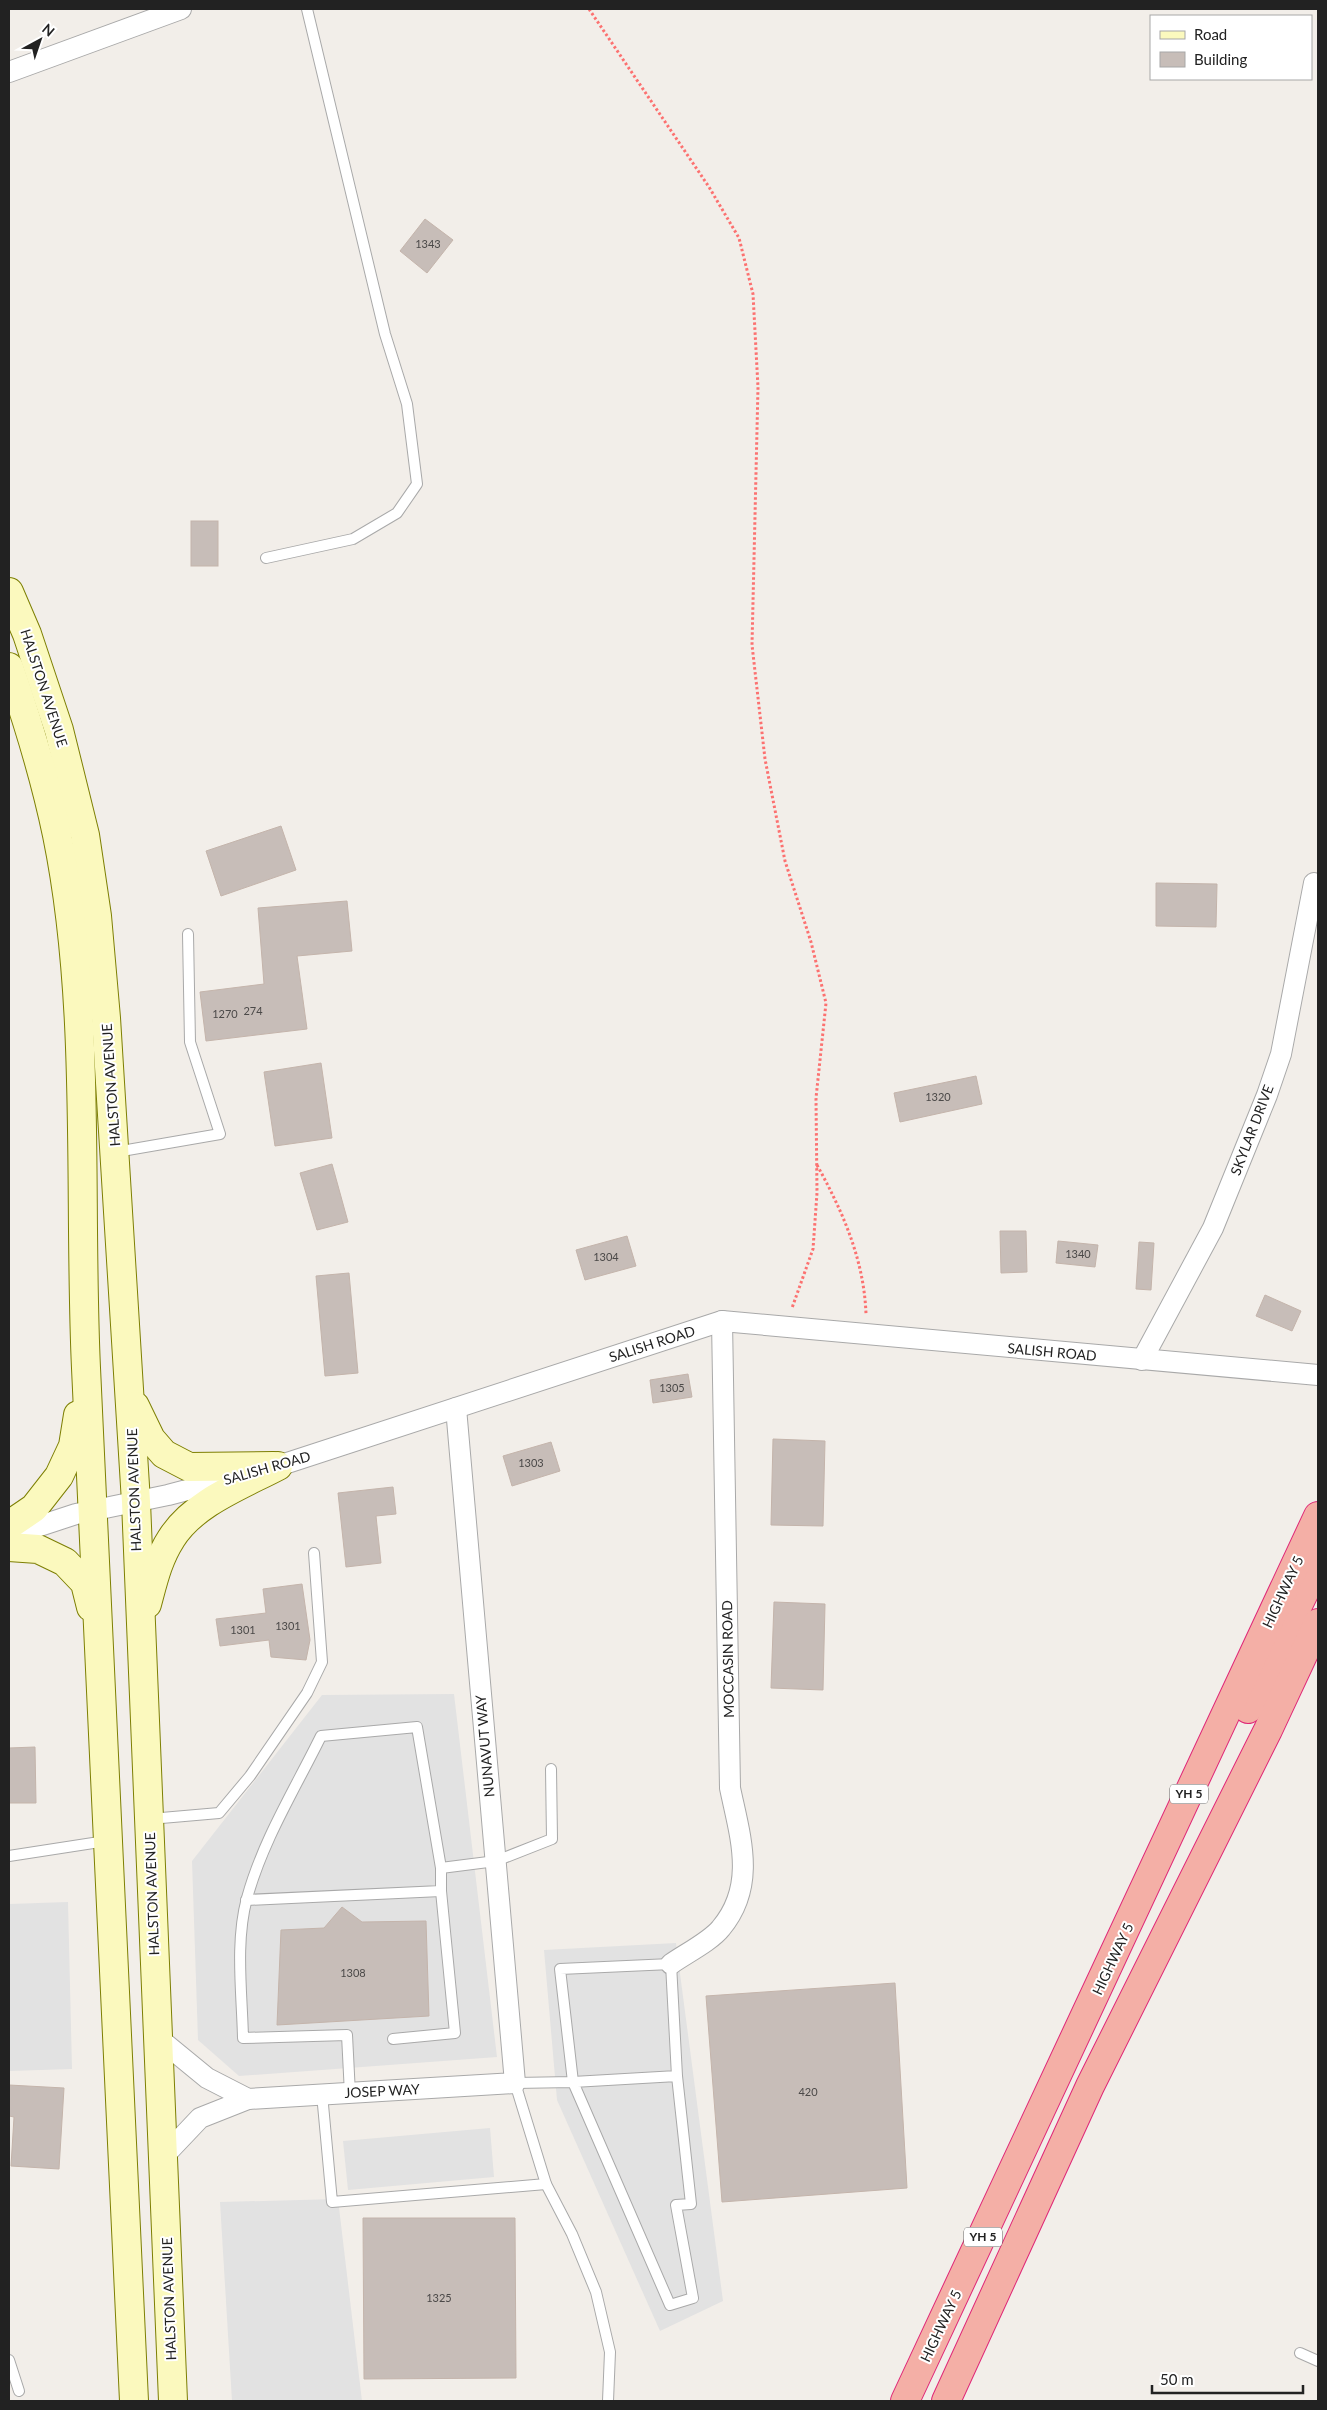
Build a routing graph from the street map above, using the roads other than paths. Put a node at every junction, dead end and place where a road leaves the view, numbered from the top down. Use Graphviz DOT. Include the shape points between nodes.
graph roads {
  1 [pos="181,9"];
  2 [pos="307,9"];
  3 [pos="9,72"];
  4 [pos="266,558"];
  5 [pos="9,592"];
  6 [pos="9,667"];
  7 [pos="1314,883"];
  8 [pos="188,934"];
  9 [pos="116,1152"];
  10 [pos="722,1321"];
  11 [pos="86,1359"];
  12 [pos="1142,1360"];
  13 [pos="1318,1375"];
  14 [pos="130,1395"];
  15 [pos="456,1408"];
  16 [pos="278,1466"];
  17 [pos="136,1502"];
  18 [pos="92,1511"];
  19 [pos="1318,1516"];
  20 [pos="9,1525"];
  21 [pos="9,1536"];
  22 [pos="9,1547"];
  23 [pos="314,1553"];
  24 [pos="1318,1564"];
  25 [pos="1318,1623"];
  26 [pos="140,1626"];
  27 [pos="98,1642"];
  28 [pos="1218,1732"];
  29 [pos="551,1769"];
  30 [pos="149,1819"];
  31 [pos="108,1840"];
  32 [pos="9,1856"];
  33 [pos="496,1862"];
  34 [pos="441,1868"];
  35 [pos="441,1892"];
  36 [pos="246,1900"];
  37 [pos="671,1964"];
  38 [pos="158,2037"];
  39 [pos="393,2039"];
  40 [pos="677,2076"];
  41 [pos="573,2082"];
  42 [pos="516,2083"];
  43 [pos="322,2094"];
  44 [pos="350,2094"];
  45 [pos="248,2098"];
  46 [pos="163,2157"];
  47 [pos="546,2184"];
  48 [pos="1300,2353"];
  49 [pos="9,2360"];
  50 [pos="1318,2361"];
  51 [pos="19,2391"];
  52 [pos="134,2401"];
  53 [pos="173,2401"];
  54 [pos="608,2401"];
  55 [pos="906,2401"];
  56 [pos="946,2401"];
  1 -- 3 [label="street"];
  2 -- 4 [label="lane" via="385,334 407,404 417,484 397,513 353,539"];
  5 -- 9 [label="main road, HALSTON AVENUE" via="60,730 85,835 100,953"];
  6 -- 11 [label="main road, HALSTON AVENUE" via="34,739 57,836 70,920 78,1023"];
  7 -- 12 [label="street, SKYLAR DRIVE" via="1281,1054 1267,1095 1213,1228"];
  8 -- 9 [label="lane" via="190,1042 220,1134"];
  9 -- 14 [label="main road, HALSTON AVENUE"];
  10 -- 12 [label="street, SALISH ROAD"];
  10 -- 15 [label="street, SALISH ROAD"];
  10 -- 37 [label="street, MOCCASIN ROAD" via="730,1788 744,1861 739,1901 720,1929"];
  11 -- 18 [label="main road, HALSTON AVENUE"];
  11 -- 20 [label="main road" via="73,1446 59,1476 34,1508"];
  12 -- 13 [label="street, SALISH ROAD"];
  14 -- 16 [label="main road" via="151,1439 164,1454 189,1467"];
  14 -- 17 [label="main road, HALSTON AVENUE"];
  15 -- 16 [label="street, SALISH ROAD"];
  15 -- 33 [label="street, NUNAVUT WAY"];
  16 -- 17 [label="street, SALISH ROAD"];
  16 -- 26 [label="main road" via="199,1509 172,1538 158,1563"];
  17 -- 18 [label="street, SALISH ROAD"];
  17 -- 26 [label="main road, HALSTON AVENUE"];
  18 -- 21 [label="street, SALISH ROAD"];
  18 -- 27 [label="main road, HALSTON AVENUE"];
  19 -- 28 [label="highway, HIGHWAY 5 / YH 5"];
  22 -- 27 [label="main road" via="38,1549 65,1562 85,1583"];
  23 -- 30 [label="lane" via="322,1662 307,1693 244,1783 219,1812"];
  24 -- 28 [label="highway" via="1246,1712"];
  25 -- 56 [label="highway, YH 5" via="1090,2086"];
  26 -- 30 [label="main road, HALSTON AVENUE"];
  27 -- 31 [label="main road, HALSTON AVENUE"];
  28 -- 55 [label="highway, HIGHWAY 5 / YH 5"];
  29 -- 33 [label="lane" via="552,1839"];
  30 -- 38 [label="main road, HALSTON AVENUE"];
  31 -- 32 [label="lane"];
  31 -- 52 [label="main road, HALSTON AVENUE"];
  33 -- 34 [label="lane"];
  33 -- 42 [label="street, NUNAVUT WAY"];
  34 -- 35 [label="lane"];
  34 -- 36 [label="lane" via="417,1727 321,1736 265,1844"];
  35 -- 36 [label="lane"];
  35 -- 39 [label="lane" via="455,2033"];
  36 -- 44 [label="lane" via="241,1945 243,2038 347,2035"];
  37 -- 40 [label="lane"];
  37 -- 41 [label="lane" via="560,1969"];
  38 -- 45 [label="street, JOSEP WAY" via="207,2078"];
  38 -- 46 [label="main road, HALSTON AVENUE"];
  40 -- 41 [label="lane"];
  40 -- 41 [label="lane" via="691,2204 676,2205 693,2298 670,2305"];
  41 -- 42 [label="lane"];
  42 -- 44 [label="street, JOSEP WAY"];
  42 -- 47 [label="lane"];
  43 -- 44 [label="street, JOSEP WAY"];
  43 -- 45 [label="street, JOSEP WAY"];
  43 -- 47 [label="lane" via="332,2202"];
  45 -- 46 [label="street, JOSEP WAY" via="200,2118"];
  46 -- 53 [label="main road, HALSTON AVENUE"];
  47 -- 54 [label="lane" via="572,2234 596,2292 610,2352"];
  48 -- 50 [label="lane"];
  49 -- 51 [label="lane"];
}
